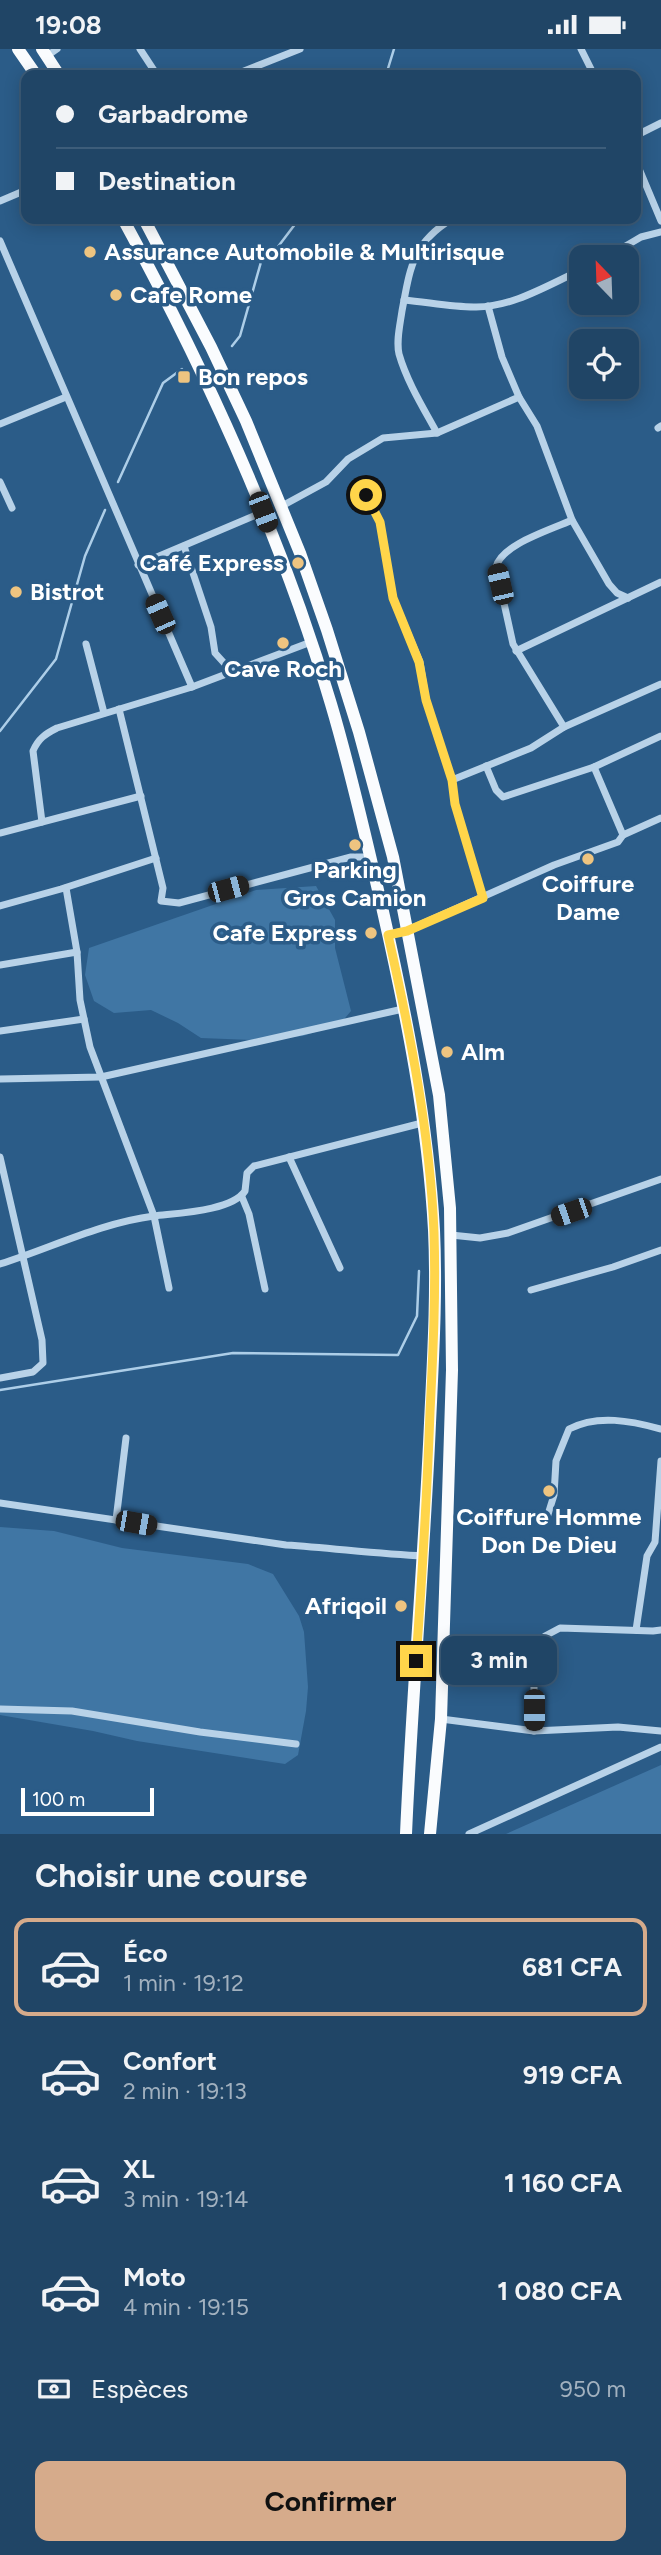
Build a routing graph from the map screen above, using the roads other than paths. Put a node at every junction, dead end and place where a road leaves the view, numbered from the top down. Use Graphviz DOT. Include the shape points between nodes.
graph roads {
  1 [pos="18,49"];
  2 [pos="141,49"];
  3 [pos="300,49"];
  4 [pos="581,49"];
  5 [pos="48,51"];
  6 [pos="33,70"];
  7 [pos="57,70"];
  8 [pos="154,70"];
  9 [pos="247,70"];
  10 [pos="592,70"];
  11 [pos="661,123"];
  12 [pos="641,133"];
  13 [pos="641,173"];
  14 [pos="21,192"];
  15 [pos="0,201"];
  16 [pos="661,221"];
  17 [pos="126,224"];
  18 [pos="147,224"];
  19 [pos="446,224"];
  20 [pos="661,232"];
  21 [pos="0,241"];
  22 [pos="627,245"];
  23 [pos="569,275"];
  24 [pos="404,300"];
  25 [pos="488,306"];
  26 [pos="66,397"];
  27 [pos="520,397"];
  28 [pos="0,424"];
  29 [pos="438,433"];
  30 [pos="0,482"];
  31 [pos="366,495"];
  32 [pos="280,507"];
  33 [pos="12,508"];
  34 [pos="263,512"];
  35 [pos="572,520"];
  36 [pos="184,546"];
  37 [pos="138,565"];
  38 [pos="661,582"];
  39 [pos="628,598"];
  40 [pos="311,642"];
  41 [pos="86,644"];
  42 [pos="516,651"];
  43 [pos="238,671"];
  44 [pos="661,684"];
  45 [pos="192,687"];
  46 [pos="119,709"];
  47 [pos="104,713"];
  48 [pos="564,727"];
  49 [pos="661,736"];
  50 [pos="486,766"];
  51 [pos="594,767"];
  52 [pos="452,780"];
  53 [pos="141,796"];
  54 [pos="661,818"];
  55 [pos="42,822"];
  56 [pos="0,833"];
  57 [pos="623,835"];
  58 [pos="370,857"];
  59 [pos="156,858"];
  60 [pos="66,888"];
  61 [pos="483,898"];
  62 [pos="0,906"];
  63 [pos="407,931"];
  64 [pos="388,935"];
  65 [pos="77,952"];
  66 [pos="0,965"];
  67 [pos="403,1009"];
  68 [pos="84,1019"];
  69 [pos="0,1031"];
  70 [pos="101,1077"];
  71 [pos="0,1079"];
  72 [pos="422,1123"];
  73 [pos="0,1157"];
  74 [pos="289,1157"];
  75 [pos="661,1179"];
  76 [pos="4,1196"];
  77 [pos="242,1196"];
  78 [pos="153,1216"];
  79 [pos="452,1234"];
  80 [pos="661,1250"];
  81 [pos="23,1256"];
  82 [pos="0,1264"];
  83 [pos="340,1268"];
  84 [pos="169,1288"];
  85 [pos="265,1289"];
  86 [pos="531,1290"];
  87 [pos="0,1378"];
  88 [pos="661,1429"];
  89 [pos="126,1438"];
  90 [pos="661,1461"];
  91 [pos="0,1503"];
  92 [pos="116,1520"];
  93 [pos="546,1521"];
  94 [pos="658,1539"];
  95 [pos="424,1556"];
  96 [pos="636,1630"];
  97 [pos="661,1630"];
  98 [pos="0,1709"];
  99 [pos="441,1719"];
  100 [pos="534,1731"];
  101 [pos="661,1731"];
  102 [pos="296,1744"];
  103 [pos="661,1747"];
  104 [pos="406,1834"];
  105 [pos="430,1834"];
  106 [pos="469,1834"];
  1 -- 6 [label="main road"];
  2 -- 8 [label="street"];
  3 -- 9 [label="street"];
  4 -- 10 [label="street"];
  5 -- 7 [label="main road"];
  11 -- 12 [label="street"];
  13 -- 16 [label="street"];
  14 -- 15 [label="street"];
  17 -- 34 [label="main road" via="194,354"];
  18 -- 32 [label="main road" via="246,421"];
  19 -- 24 [label="street" via="425,242 407,277"];
  20 -- 22 [label="street"];
  21 -- 26 [label="street"];
  23 -- 25 [label="street"];
  24 -- 25 [label="street"];
  24 -- 29 [label="street" via="399,352"];
  25 -- 27 [label="street" via="502,358"];
  26 -- 28 [label="street"];
  26 -- 37 [label="street"];
  27 -- 29 [label="street"];
  27 -- 35 [label="street" via="537,426"];
  29 -- 32 [label="street" via="383,438 348,459 326,482"];
  30 -- 33 [label="street"];
  31 -- 52 [label="street" via="380,522 393,598 419,662"];
  32 -- 63 [label="main road" via="327,630 359,732 393,857"];
  34 -- 36 [label="street"];
  34 -- 40 [label="main road"];
  35 -- 39 [label="street" via="609,584"];
  35 -- 42 [label="street" via="509,549 498,562"];
  36 -- 37 [label="street"];
  36 -- 43 [label="street" via="215,653"];
  37 -- 45 [label="street"];
  38 -- 39 [label="street"];
  39 -- 42 [label="street"];
  40 -- 43 [label="street"];
  40 -- 58 [label="main road"];
  41 -- 47 [label="street"];
  42 -- 48 [label="street"];
  43 -- 45 [label="street"];
  44 -- 48 [label="street"];
  45 -- 46 [label="street"];
  46 -- 47 [label="street"];
  46 -- 53 [label="street"];
  47 -- 55 [label="street" via="57,728 37,741 33,761"];
  48 -- 50 [label="street" via="531,748"];
  49 -- 51 [label="street"];
  50 -- 51 [label="street" via="503,797"];
  50 -- 52 [label="street"];
  51 -- 57 [label="street"];
  52 -- 61 [label="street"];
  53 -- 55 [label="street"];
  53 -- 59 [label="street"];
  54 -- 57 [label="street"];
  55 -- 56 [label="street"];
  57 -- 61 [label="street" via="618,842"];
  58 -- 59 [label="street" via="351,857 179,902 161,901"];
  58 -- 64 [label="main road"];
  59 -- 60 [label="street"];
  60 -- 62 [label="street"];
  60 -- 65 [label="street"];
  61 -- 63 [label="street"];
  63 -- 64 [label="street"];
  63 -- 79 [label="main road" via="439,1095"];
  64 -- 67 [label="main road"];
  65 -- 66 [label="street"];
  65 -- 68 [label="street"];
  67 -- 70 [label="street"];
  67 -- 72 [label="main road"];
  68 -- 69 [label="street"];
  68 -- 70 [label="street"];
  70 -- 71 [label="street"];
  70 -- 78 [label="street"];
  72 -- 74 [label="street"];
  72 -- 95 [label="main road" via="434,1232"];
  73 -- 76 [label="street"];
  74 -- 77 [label="street" via="250,1169"];
  74 -- 83 [label="street"];
  75 -- 79 [label="street" via="508,1233 480,1238"];
  76 -- 81 [label="street"];
  77 -- 78 [label="street" via="222,1205"];
  77 -- 85 [label="street"];
  78 -- 81 [label="street" via="96,1229"];
  78 -- 84 [label="street"];
  79 -- 99 [label="main road" via="450,1488"];
  80 -- 86 [label="street"];
  81 -- 82 [label="street"];
  81 -- 87 [label="street" via="43,1363 33,1372"];
  88 -- 93 [label="street" via="622,1420 582,1422 569,1429 556,1461 554,1495"];
  89 -- 92 [label="street"];
  90 -- 94 [label="street"];
  91 -- 92 [label="street"];
  92 -- 95 [label="street" via="286,1545"];
  94 -- 96 [label="street" via="647,1556"];
  95 -- 104 [label="main road"];
  96 -- 97 [label="street"];
  96 -- 100 [label="street" via="560,1628 545,1636 534,1669"];
  98 -- 102 [label="street" via="72,1711"];
  99 -- 100 [label="street"];
  99 -- 105 [label="main road"];
  100 -- 101 [label="street" via="618,1727"];
  103 -- 106 [label="street"];
}
